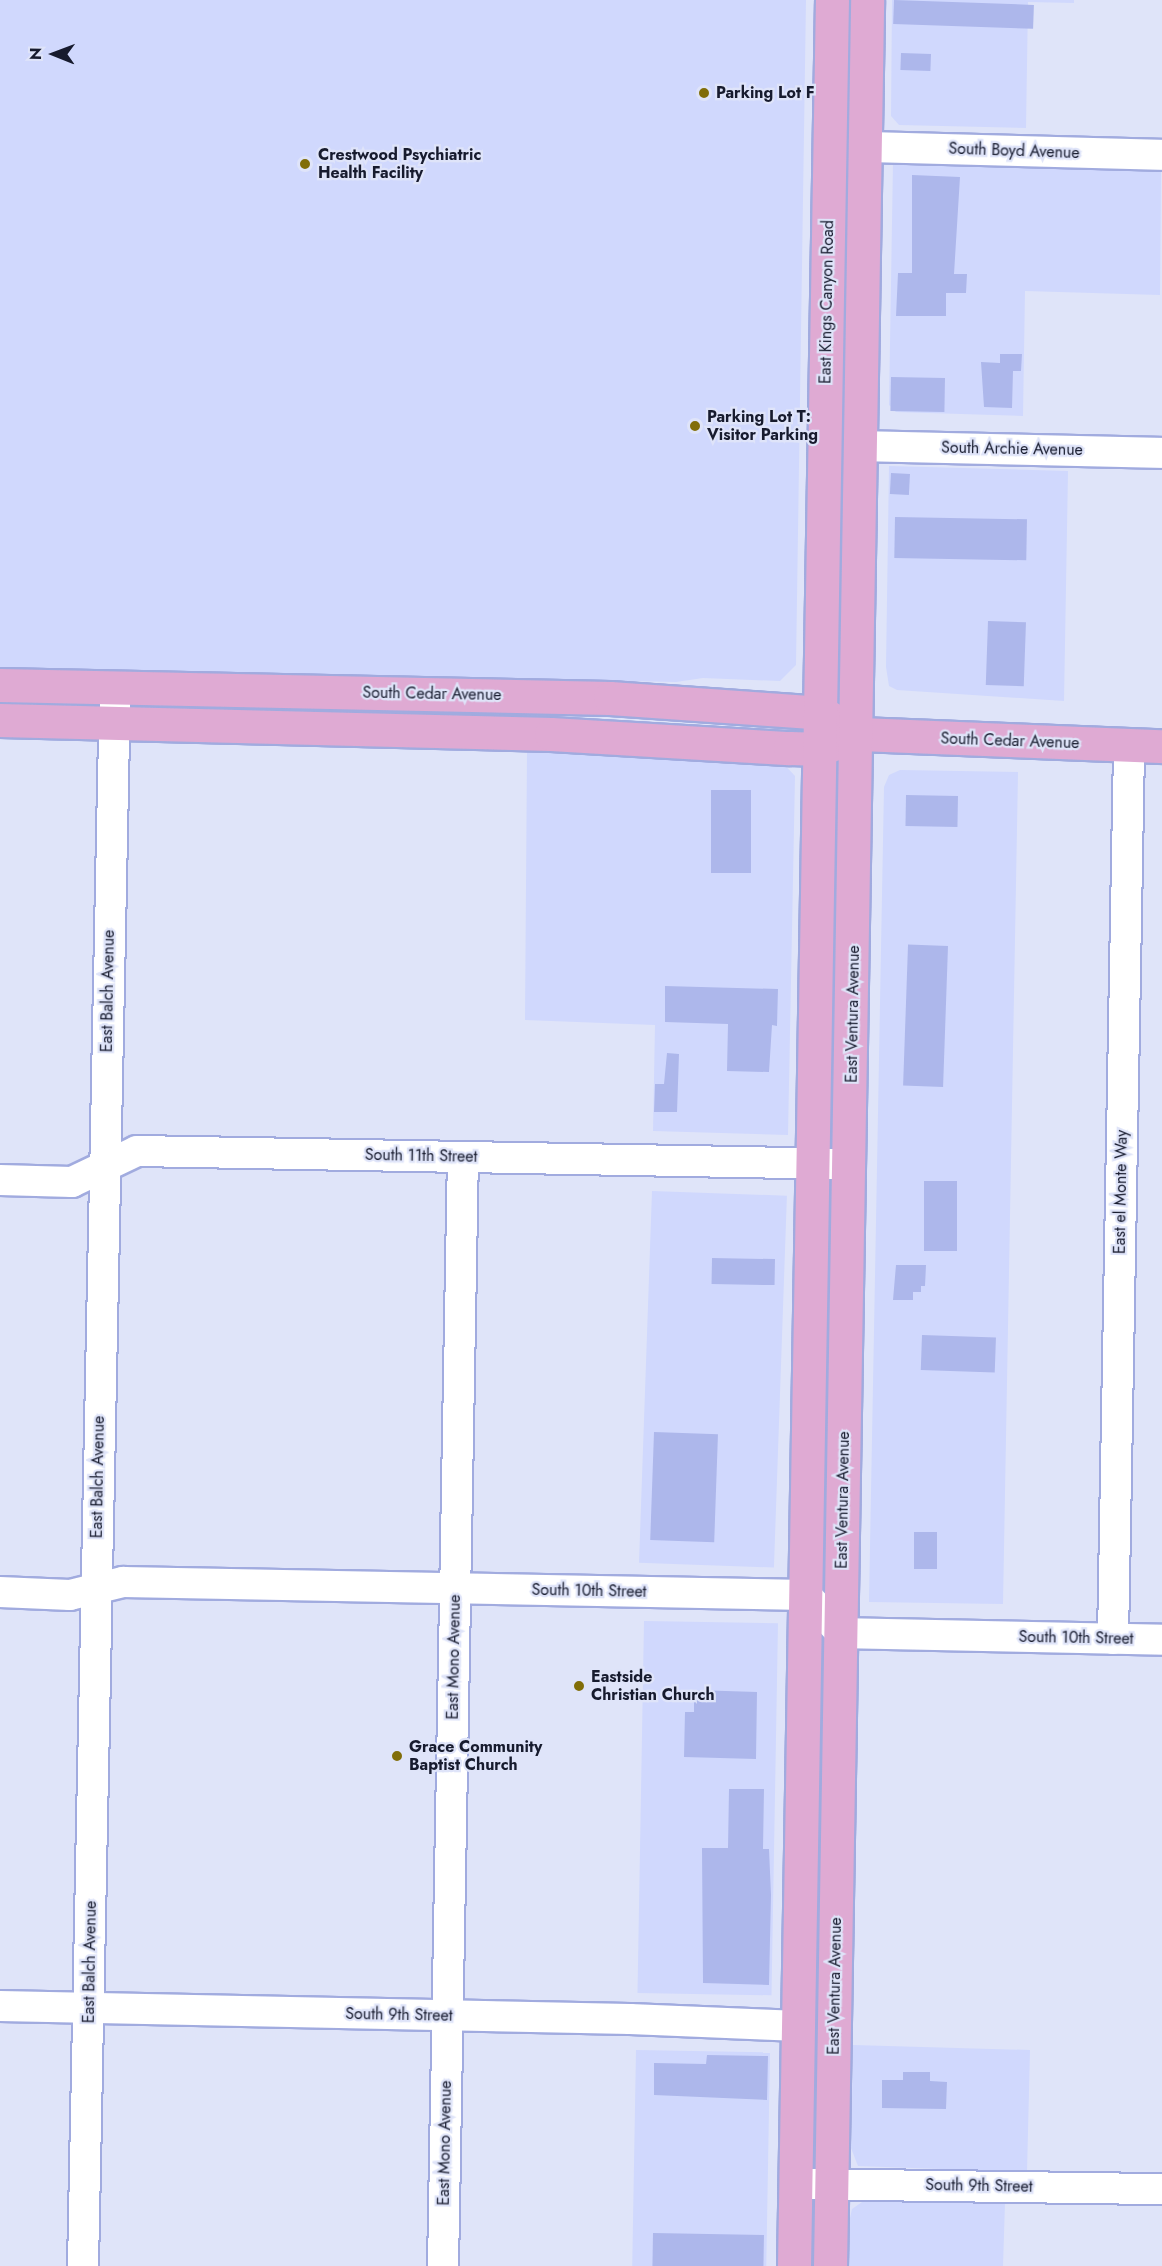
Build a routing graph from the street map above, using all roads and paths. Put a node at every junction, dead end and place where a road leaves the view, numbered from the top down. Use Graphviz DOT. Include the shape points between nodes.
graph roads {
  1 [pos="832,0"];
  2 [pos="867,0"];
  3 [pos="866,147"];
  4 [pos="1162,156"];
  5 [pos="862,446"];
  6 [pos="1162,453"];
  7 [pos="0,685"];
  8 [pos="115,687"];
  9 [pos="822,713"];
  10 [pos="0,720"];
  11 [pos="115,723"];
  12 [pos="858,734"];
  13 [pos="1129,745"];
  14 [pos="1162,746"];
  15 [pos="821,749"];
  16 [pos="463,1157"];
  17 [pos="814,1163"];
  18 [pos="849,1164"];
  19 [pos="103,1168"];
  20 [pos="0,1180"];
  21 [pos="96,1588"];
  22 [pos="455,1589"];
  23 [pos="0,1592"];
  24 [pos="806,1595"];
  25 [pos="841,1633"];
  26 [pos="1113,1639"];
  27 [pos="1162,1640"];
  28 [pos="0,2006"];
  29 [pos="89,2008"];
  30 [pos="447,2016"];
  31 [pos="799,2026"];
  32 [pos="796,2184"];
  33 [pos="832,2185"];
  34 [pos="1162,2189"];
  35 [pos="82,2266"];
  36 [pos="443,2266"];
  37 [pos="794,2266"];
  38 [pos="830,2266"];
  1 -- 9 [label="main road, East Kings Canyon Road"];
  2 -- 3 [label="main road"];
  3 -- 4 [label="street, South Boyd Avenue"];
  3 -- 5 [label="main road"];
  5 -- 6 [label="street, South Archie Avenue"];
  5 -- 12 [label="main road"];
  7 -- 8 [label="main road, South Cedar Avenue"];
  8 -- 9 [label="main road, South Cedar Avenue" via="610,698"];
  8 -- 11 [label="street, East Balch Avenue"];
  9 -- 12 [label="main road, South Cedar Avenue"];
  9 -- 15 [label="main road, East Kings Canyon Road"];
  10 -- 11 [label="main road, South Cedar Avenue"];
  11 -- 15 [label="main road, South Cedar Avenue" via="539,734"];
  11 -- 19 [label="street, East Balch Avenue"];
  12 -- 13 [label="main road, South Cedar Avenue"];
  12 -- 15 [label="main road, South Cedar Avenue"];
  12 -- 18 [label="main road, East Ventura Avenue"];
  13 -- 14 [label="main road, South Cedar Avenue"];
  13 -- 26 [label="street, East el Monte Way"];
  15 -- 17 [label="main road"];
  16 -- 17 [label="street, South 11th Street"];
  16 -- 19 [label="street, South 11th Street" via="136,1151"];
  16 -- 22 [label="street, East Mono Avenue"];
  17 -- 18 [label="street, South 11th Street"];
  17 -- 24 [label="main road"];
  18 -- 25 [label="main road, East Ventura Avenue"];
  19 -- 20 [label="street, South 11th Street" via="72,1182"];
  19 -- 21 [label="street, East Balch Avenue"];
  21 -- 22 [label="street, South 10th Street" via="123,1582"];
  21 -- 23 [label="street, South 10th Street" via="70,1594"];
  21 -- 29 [label="street, East Balch Avenue"];
  22 -- 24 [label="street, South 10th Street"];
  22 -- 30 [label="street, East Mono Avenue"];
  24 -- 25 [label="street"];
  24 -- 31 [label="main road"];
  25 -- 26 [label="street, South 10th Street"];
  25 -- 33 [label="main road, East Ventura Avenue"];
  26 -- 27 [label="street, South 10th Street"];
  28 -- 29 [label="street, South 9th Street"];
  29 -- 30 [label="street, South 9th Street"];
  29 -- 35 [label="street, East Balch Avenue"];
  30 -- 31 [label="street, South 9th Street"];
  30 -- 36 [label="street, East Mono Avenue"];
  31 -- 32 [label="main road"];
  32 -- 33 [label="street, South 9th Street"];
  32 -- 37 [label="main road"];
  33 -- 34 [label="street, South 9th Street"];
  33 -- 38 [label="main road, East Ventura Avenue"];
}
